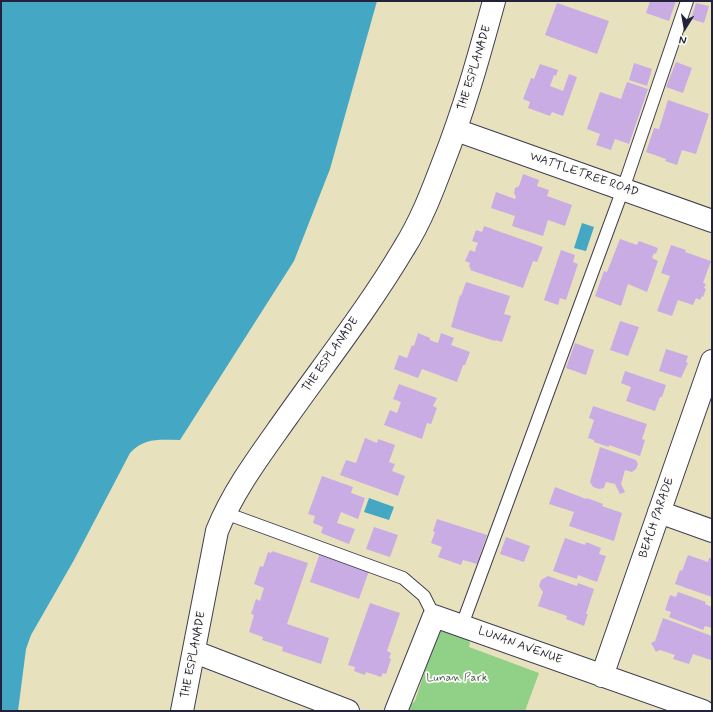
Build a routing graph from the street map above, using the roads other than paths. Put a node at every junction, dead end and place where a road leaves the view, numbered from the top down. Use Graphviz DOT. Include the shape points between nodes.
graph roads {
  1 [pos="494,1"];
  2 [pos="687,1"];
  3 [pos="456,130"];
  4 [pos="623,189"];
  5 [pos="712,220"];
  6 [pos="712,360"];
  7 [pos="659,512"];
  8 [pos="225,513"];
  9 [pos="712,531"];
  10 [pos="434,616"];
  11 [pos="462,625"];
  12 [pos="195,652"];
  13 [pos="602,676"];
  14 [pos="182,711"];
  15 [pos="348,711"];
  16 [pos="396,711"];
  17 [pos="703,711"];
  1 -- 3 [label="street, THE ESPLANADE"];
  2 -- 4 [label="lane"];
  3 -- 4 [label="street, WATTLETREE ROAD"];
  3 -- 8 [label="street, THE ESPLANADE" via="427,205 405,248 256,460"];
  4 -- 5 [label="street, WATTLETREE ROAD"];
  4 -- 11 [label="lane"];
  6 -- 7 [label="street, BEACH PARADE"];
  7 -- 9 [label="street"];
  7 -- 13 [label="street, BEACH PARADE"];
  8 -- 10 [label="lane" via="403,578 424,596"];
  8 -- 12 [label="street, THE ESPLANADE" via="217,531"];
  10 -- 11 [label="street, LUNAN AVENUE"];
  10 -- 16 [label="street"];
  11 -- 13 [label="street, LUNAN AVENUE"];
  12 -- 14 [label="street, THE ESPLANADE"];
  12 -- 15 [label="street"];
  13 -- 17 [label="street, LUNAN AVENUE"];
}
